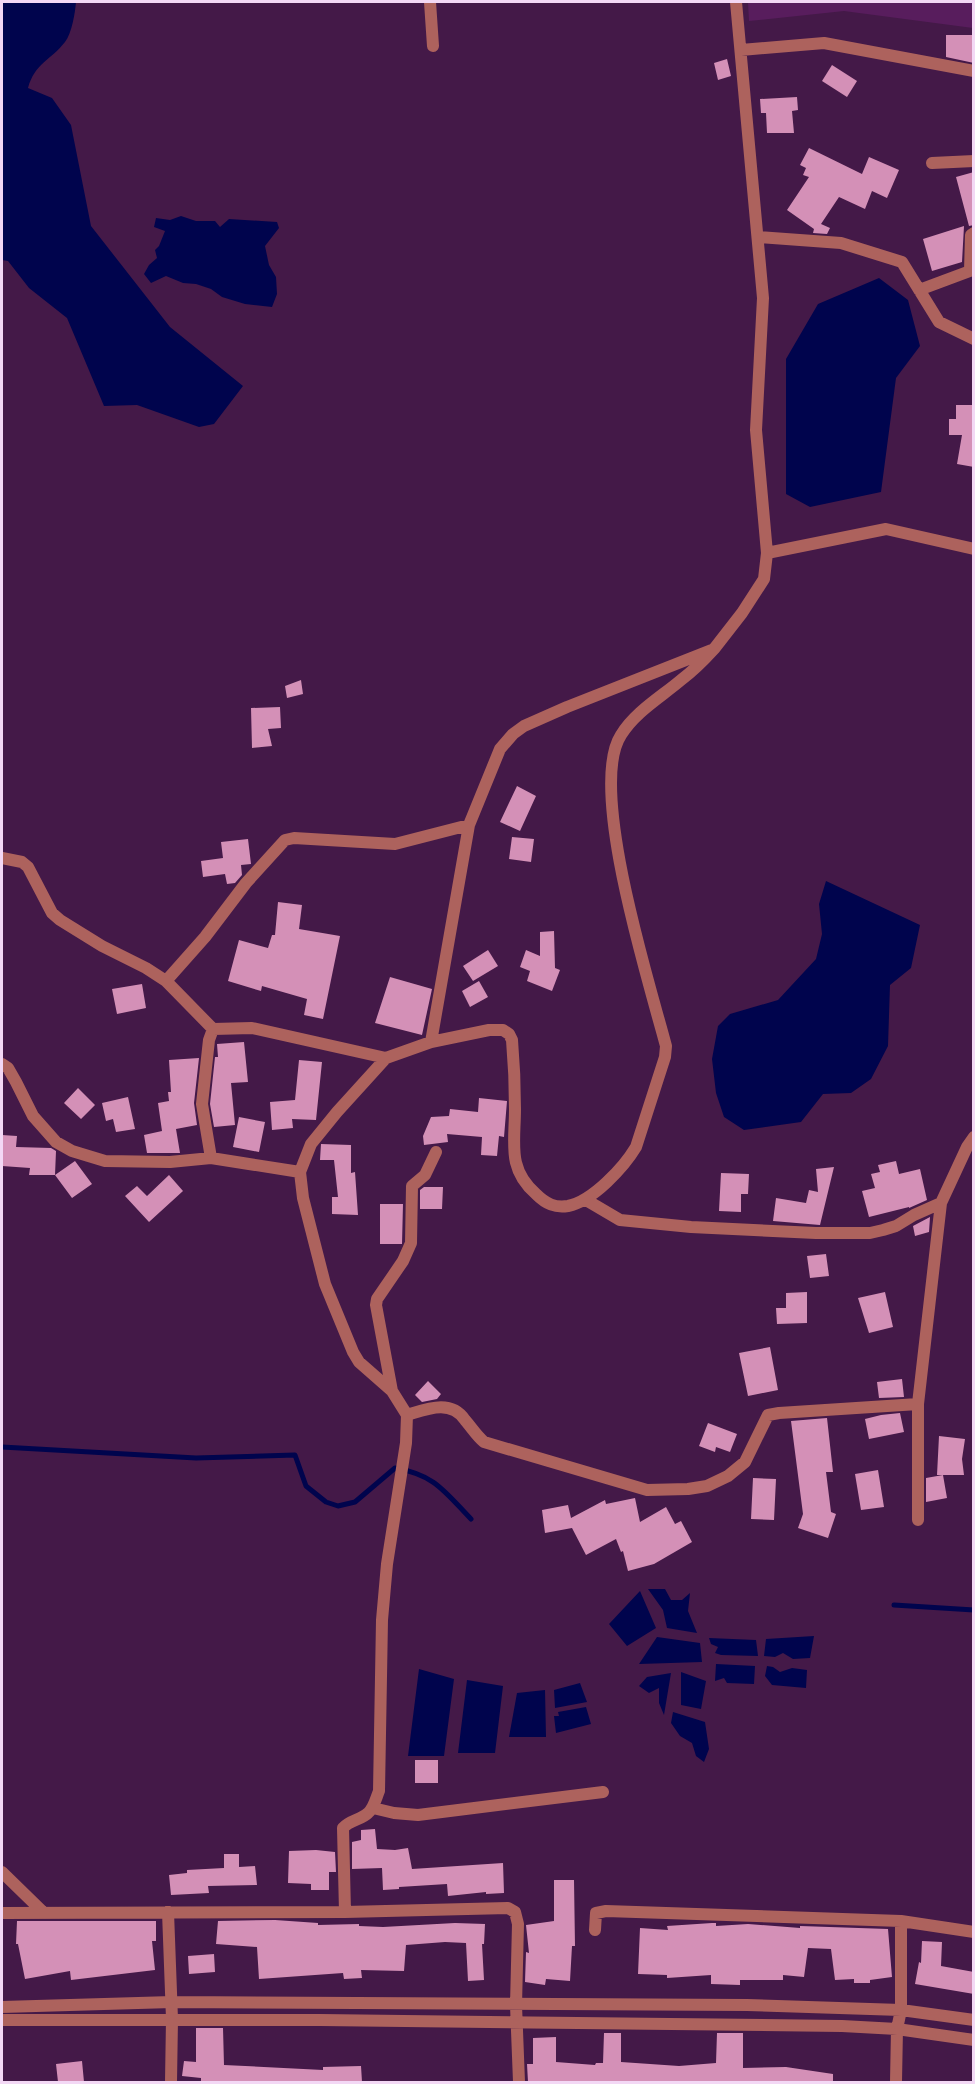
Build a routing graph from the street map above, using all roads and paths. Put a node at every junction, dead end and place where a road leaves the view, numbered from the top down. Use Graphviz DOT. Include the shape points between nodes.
graph roads {
  1 [pos="430,2"];
  2 [pos="736,2"];
  3 [pos="433,46"];
  4 [pos="741,50"];
  5 [pos="974,71"];
  6 [pos="974,161"];
  7 [pos="932,163"];
  8 [pos="974,233"];
  9 [pos="758,237"];
  10 [pos="919,290"];
  11 [pos="974,339"];
  12 [pos="974,549"];
  13 [pos="766,553"];
  14 [pos="714,649"];
  15 [pos="469,825"];
  16 [pos="2,858"];
  17 [pos="166,981"];
  18 [pos="213,1029"];
  19 [pos="431,1042"];
  20 [pos="386,1058"];
  21 [pos="2,1064"];
  22 [pos="974,1137"];
  23 [pos="436,1152"];
  24 [pos="211,1158"];
  25 [pos="300,1172"];
  26 [pos="586,1200"];
  27 [pos="941,1203"];
  28 [pos="392,1391"];
  29 [pos="918,1404"];
  30 [pos="407,1415"];
  31 [pos="918,1520"];
  32 [pos="603,1792"];
  33 [pos="373,1808"];
  34 [pos="2,1872"];
  35 [pos="168,1912"];
  36 [pos="345,1912"];
  37 [pos="2,1913"];
  38 [pos="44,1913"];
  39 [pos="901,1921"];
  40 [pos="595,1930"];
  41 [pos="974,1932"];
  42 [pos="172,2002"];
  43 [pos="516,2005"];
  44 [pos="2,2007"];
  45 [pos="901,2010"];
  46 [pos="172,2019"];
  47 [pos="2,2020"];
  48 [pos="974,2020"];
  49 [pos="516,2023"];
  50 [pos="897,2030"];
  51 [pos="974,2040"];
  52 [pos="171,2082"];
  53 [pos="519,2082"];
  54 [pos="896,2082"];
  1 -- 3 [label="street"];
  2 -- 4 [label="street"];
  4 -- 5 [label="street" via="824,43"];
  4 -- 9 [label="street"];
  6 -- 7 [label="street"];
  8 -- 10 [label="street" via="970,271"];
  9 -- 10 [label="street" via="841,243 902,262"];
  9 -- 13 [label="street" via="763,321 756,430"];
  10 -- 11 [label="street" via="939,322"];
  12 -- 13 [label="street" via="886,528"];
  13 -- 14 [label="street" via="764,579"];
  14 -- 15 [label="street" via="524,726 500,749"];
  14 -- 26 [label="street" via="630,721 614,749 612,804 622,875 643,969 666,1046 636,1146 630,1157"];
  15 -- 17 [label="street" via="395,844 285,840"];
  15 -- 19 [label="street"];
  16 -- 17 [label="street" via="28,867 52,913 60,920"];
  17 -- 18 [label="street"];
  18 -- 20 [label="street" via="252,1028"];
  18 -- 24 [label="street" via="202,1104"];
  19 -- 20 [label="street"];
  19 -- 26 [label="street" via="497,1029 508,1034 513,1052 514,1153 518,1172 530,1189 551,1205"];
  20 -- 25 [label="street" via="311,1144"];
  21 -- 24 [label="street" via="8,1068 33,1116 56,1142 72,1151 121,1162"];
  22 -- 27 [label="street"];
  23 -- 28 [label="street" via="425,1175 412,1186 411,1243 407,1253 377,1299"];
  24 -- 25 [label="street"];
  25 -- 28 [label="street" via="325,1284 353,1352"];
  26 -- 27 [label="street" via="620,1220 816,1233 883,1230"];
  27 -- 29 [label="street"];
  28 -- 30 [label="street"];
  29 -- 30 [label="street" via="768,1415 745,1462 728,1476 707,1486 656,1491 484,1442 457,1411 444,1407"];
  29 -- 31 [label="street"];
  30 -- 33 [label="street" via="384,1589 379,1791"];
  32 -- 33 [label="street" via="418,1815"];
  33 -- 36 [label="street" via="343,1828"];
  34 -- 38 [label="street"];
  35 -- 36 [label="street"];
  35 -- 38 [label="street"];
  35 -- 42 [label="street"];
  36 -- 43 [label="street" via="508,1908 515,1912 518,1924"];
  37 -- 38 [label="street"];
  39 -- 40 [label="street" via="606,1911 596,1913"];
  39 -- 41 [label="street"];
  39 -- 45 [label="street"];
  42 -- 43 [label="street"];
  42 -- 44 [label="street"];
  42 -- 46 [label="street"];
  43 -- 45 [label="street"];
  43 -- 49 [label="street"];
  45 -- 48 [label="street"];
  45 -- 50 [label="street"];
  46 -- 47 [label="street"];
  46 -- 49 [label="street"];
  46 -- 52 [label="street"];
  49 -- 50 [label="street"];
  49 -- 53 [label="street"];
  50 -- 51 [label="street"];
  50 -- 54 [label="street"];
}
